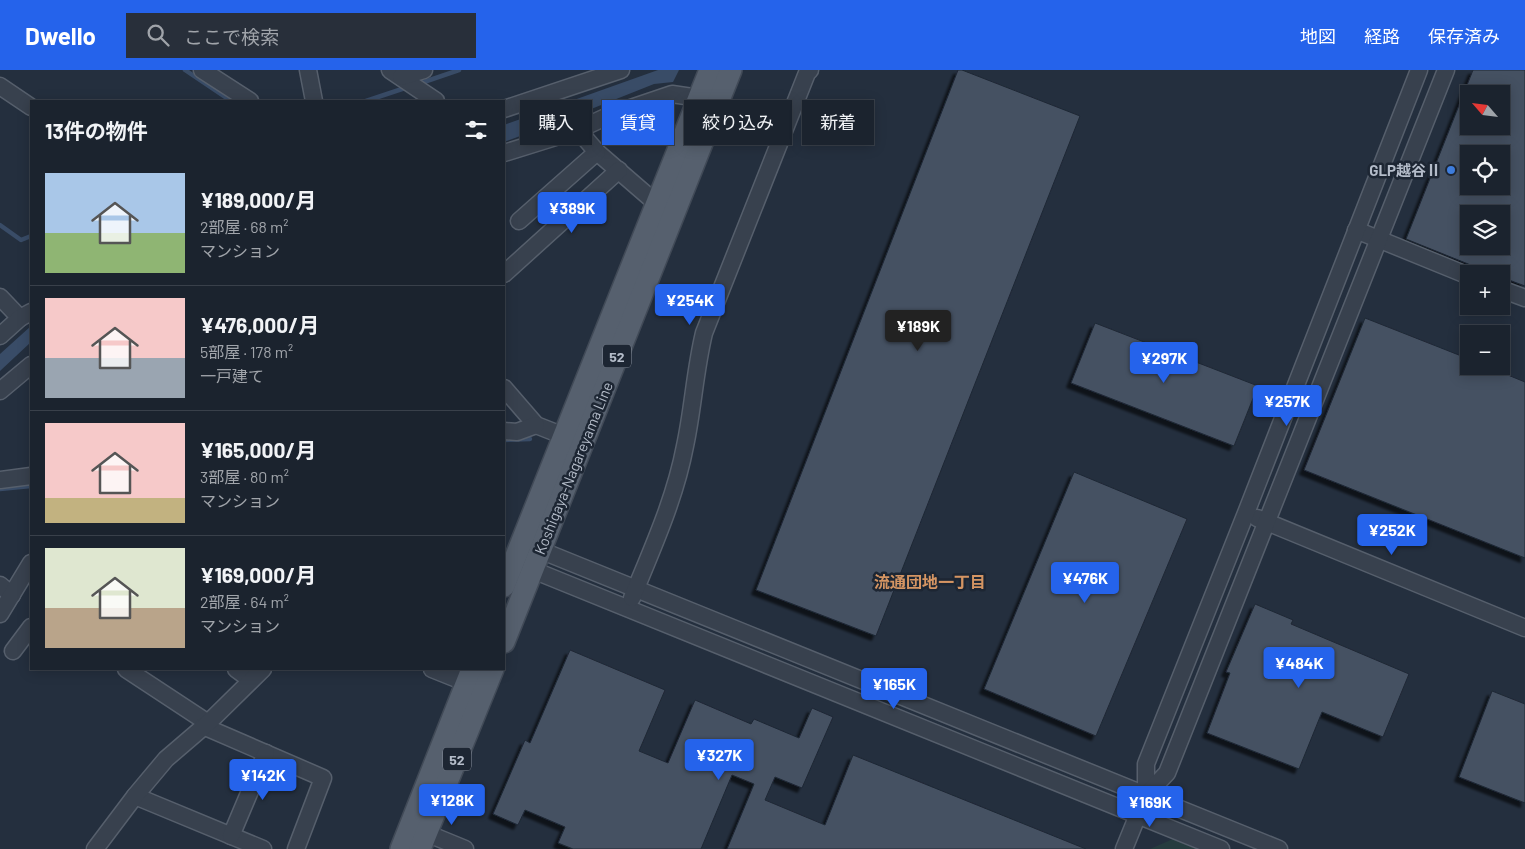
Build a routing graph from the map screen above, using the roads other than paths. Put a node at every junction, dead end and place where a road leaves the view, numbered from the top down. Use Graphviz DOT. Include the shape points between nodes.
graph roads {
  1 [pos="202,70"];
  2 [pos="308,70"];
  3 [pos="424,70"];
  4 [pos="621,70"];
  5 [pos="710,70"];
  6 [pos="731,70"];
  7 [pos="810,70"];
  8 [pos="1419,70"];
  9 [pos="1446,70"];
  10 [pos="396,74"];
  11 [pos="0,86"];
  12 [pos="699,98"];
  13 [pos="248,100"];
  14 [pos="314,100"];
  15 [pos="435,100"];
  16 [pos="30,106"];
  17 [pos="505,109"];
  18 [pos="592,123"];
  19 [pos="530,145"];
  20 [pos="591,145"];
  21 [pos="597,152"];
  22 [pos="505,153"];
  23 [pos="619,170"];
  24 [pos="656,202"];
  25 [pos="519,221"];
  26 [pos="1356,230"];
  27 [pos="1379,239"];
  28 [pos="1460,272"];
  29 [pos="505,273"];
  30 [pos="1510,292"];
  31 [pos="0,297"];
  32 [pos="1525,298"];
  33 [pos="25,315"];
  34 [pos="0,336"];
  35 [pos="30,366"];
  36 [pos="505,389"];
  37 [pos="0,391"];
  38 [pos="536,425"];
  39 [pos="505,432"];
  40 [pos="564,436"];
  41 [pos="30,476"];
  42 [pos="0,480"];
  43 [pos="1246,514"];
  44 [pos="1266,522"];
  45 [pos="531,554"];
  46 [pos="30,564"];
  47 [pos="505,583"];
  48 [pos="636,588"];
  49 [pos="6,590"];
  50 [pos="628,608"];
  51 [pos="0,614"];
  52 [pos="30,628"];
  53 [pos="1525,628"];
  54 [pos="505,639"];
  55 [pos="13,651"];
  56 [pos="127,670"];
  57 [pos="240,670"];
  58 [pos="437,670"];
  59 [pos="493,670"];
  60 [pos="257,674"];
  61 [pos="469,676"];
  62 [pos="206,725"];
  63 [pos="266,753"];
  64 [pos="1146,795"];
  65 [pos="135,796"];
  66 [pos="1138,816"];
  67 [pos="231,836"];
  68 [pos="423,841"];
  69 [pos="95,849"];
  70 [pos="263,849"];
  71 [pos="296,849"];
  72 [pos="401,849"];
  73 [pos="466,849"];
  74 [pos="1124,849"];
  75 [pos="1221,849"];
  76 [pos="1279,849"];
  1 -- 13 [label="street"];
  2 -- 14 [label="street"];
  3 -- 10 [label="street"];
  4 -- 17 [label="street"];
  5 -- 12 [label="main road, Koshigaya-Nagareyama Line / 52"];
  6 -- 45 [label="main road, Koshigaya-Nagareyama Line / 52"];
  7 -- 48 [label="street" via="704,333 686,446 677,480"];
  8 -- 26 [label="street"];
  9 -- 27 [label="street"];
  10 -- 15 [label="street"];
  11 -- 16 [label="street"];
  12 -- 18 [label="street" via="672,94"];
  12 -- 24 [label="main road, Koshigaya-Nagareyama Line / 52"];
  19 -- 22 [label="street"];
  20 -- 21 [label="street"];
  21 -- 23 [label="street"];
  21 -- 25 [label="street"];
  23 -- 24 [label="street"];
  23 -- 29 [label="street"];
  24 -- 40 [label="main road, Koshigaya-Nagareyama Line / 52"];
  26 -- 27 [label="street"];
  26 -- 43 [label="street"];
  27 -- 28 [label="street"];
  27 -- 44 [label="street"];
  30 -- 32 [label="street"];
  31 -- 33 [label="street"];
  33 -- 34 [label="street"];
  35 -- 37 [label="street"];
  36 -- 38 [label="street"];
  38 -- 39 [label="street" via="517,432"];
  38 -- 40 [label="street"];
  40 -- 45 [label="main road, Koshigaya-Nagareyama Line / 52"];
  41 -- 42 [label="street"];
  43 -- 44 [label="street"];
  43 -- 64 [label="street" via="1146,764"];
  44 -- 53 [label="street"];
  44 -- 64 [label="street" via="1167,773"];
  45 -- 47 [label="main road, Koshigaya-Nagareyama Line / 52" via="513,562"];
  45 -- 48 [label="street"];
  45 -- 50 [label="street"];
  45 -- 54 [label="main road, Koshigaya-Nagareyama Line / 52"];
  46 -- 49 [label="street"];
  48 -- 50 [label="street"];
  48 -- 64 [label="street"];
  49 -- 51 [label="street"];
  50 -- 66 [label="street"];
  52 -- 55 [label="street"];
  56 -- 62 [label="street"];
  57 -- 60 [label="street"];
  58 -- 61 [label="street"];
  59 -- 68 [label="main road, 52"];
  60 -- 62 [label="street"];
  61 -- 72 [label="main road, 52"];
  62 -- 63 [label="street"];
  62 -- 65 [label="street" via="166,759"];
  63 -- 67 [label="street"];
  63 -- 71 [label="street" via="323,778"];
  64 -- 66 [label="street"];
  64 -- 76 [label="street"];
  65 -- 67 [label="street"];
  65 -- 69 [label="street"];
  66 -- 74 [label="street"];
  66 -- 75 [label="street"];
  67 -- 70 [label="street"];
  68 -- 73 [label="street"];
}
